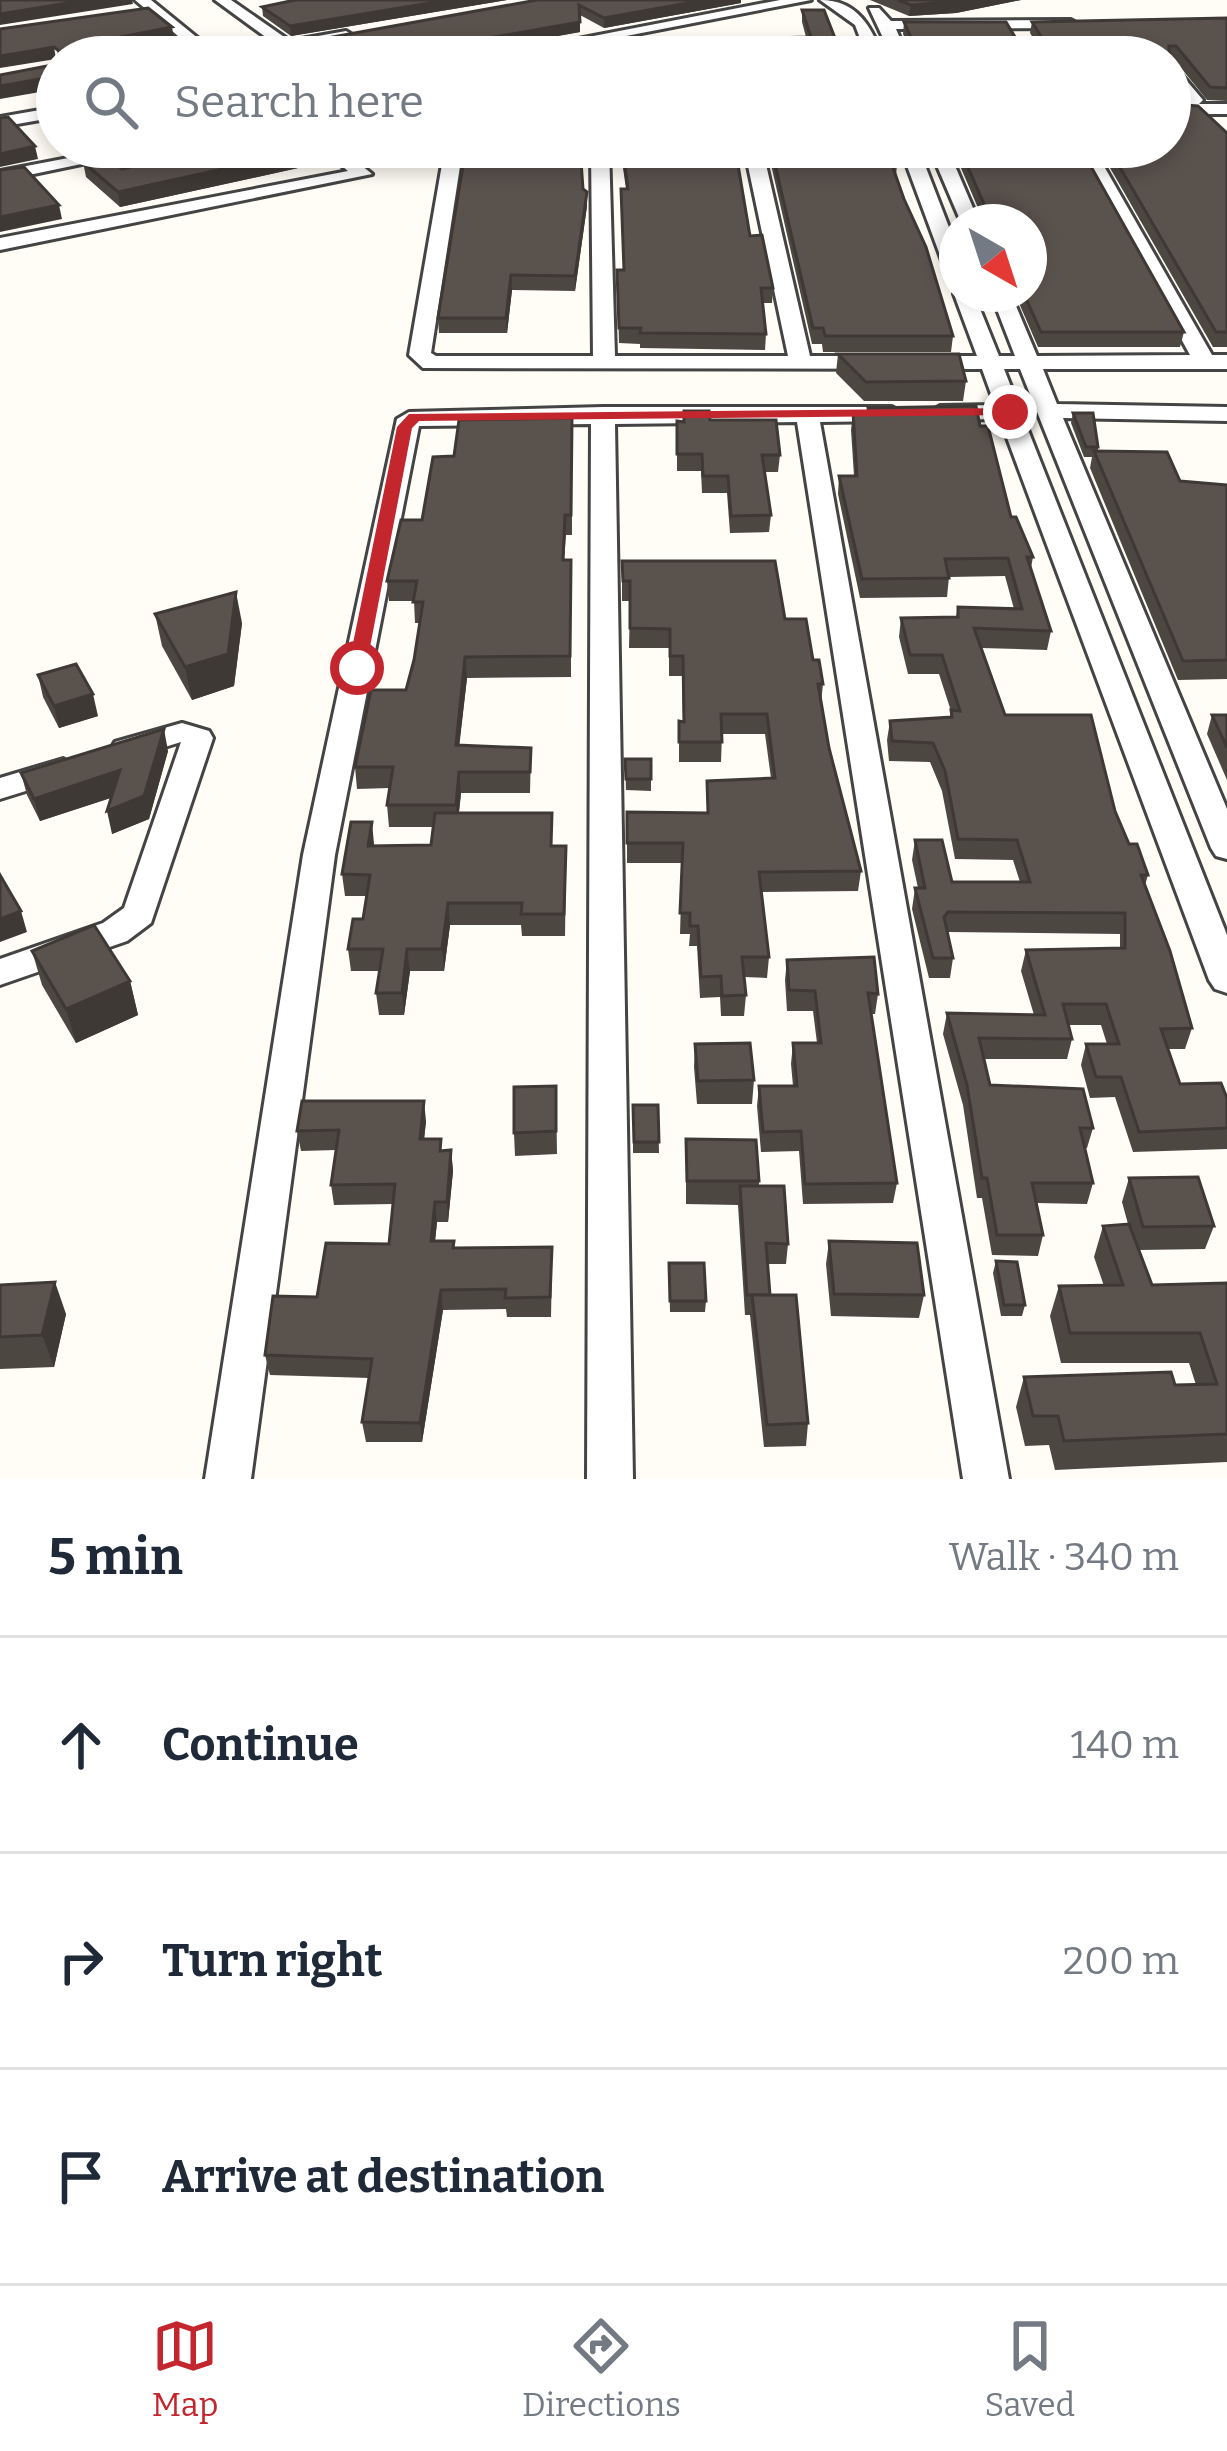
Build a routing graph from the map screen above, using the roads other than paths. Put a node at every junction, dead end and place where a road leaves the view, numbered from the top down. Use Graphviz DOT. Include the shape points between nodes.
graph roads {
  1 [pos="222,0"];
  2 [pos="804,0"];
  3 [pos="826,0"];
  4 [pos="859,0"];
  5 [pos="143,8"];
  6 [pos="259,9"];
  7 [pos="240,12"];
  8 [pos="1011,24"];
  9 [pos="1097,24"];
  10 [pos="887,25"];
  11 [pos="356,35"];
  12 [pos="184,36"];
  13 [pos="274,36"];
  14 [pos="350,36"];
  15 [pos="608,36"];
  16 [pos="867,36"];
  17 [pos="891,36"];
  18 [pos="1018,36"];
  19 [pos="1191,94"];
  20 [pos="1227,104"];
  21 [pos="1191,109"];
  22 [pos="1204,111"];
  23 [pos="36,116"];
  24 [pos="0,122"];
  25 [pos="42,168"];
  26 [pos="355,168"];
  27 [pos="451,168"];
  28 [pos="600,168"];
  29 [pos="758,168"];
  30 [pos="917,168"];
  31 [pos="947,168"];
  32 [pos="1097,168"];
  33 [pos="0,176"];
  34 [pos="962,204"];
  35 [pos="939,226"];
  36 [pos="0,244"];
  37 [pos="971,312"];
  38 [pos="1009,312"];
  39 [pos="1030,361"];
  40 [pos="604,362"];
  41 [pos="800,362"];
  42 [pos="990,362"];
  43 [pos="1216,363"];
  44 [pos="1046,411"];
  45 [pos="1010,412"];
  46 [pos="603,414"];
  47 [pos="1227,414"];
  48 [pos="807,415"];
  49 [pos="0,789"];
  50 [pos="1227,848"];
  51 [pos="0,972"];
  52 [pos="1227,980"];
  53 [pos="228,1479"];
  54 [pos="610,1479"];
  55 [pos="986,1479"];
  1 -- 7 [label="street"];
  2 -- 15 [label="street"];
  3 -- 16 [label="street" via="862,23"];
  4 -- 10 [label="street"];
  5 -- 12 [label="street"];
  6 -- 7 [label="street"];
  7 -- 13 [label="street"];
  8 -- 9 [label="street"];
  8 -- 10 [label="street"];
  8 -- 18 [label="street"];
  10 -- 17 [label="street"];
  11 -- 14 [label="street"];
  19 -- 22 [label="street"];
  20 -- 22 [label="street"];
  21 -- 22 [label="street"];
  23 -- 24 [label="street"];
  25 -- 33 [label="street"];
  26 -- 36 [label="street" via="363,174"];
  27 -- 40 [label="street" via="420,356 435,364"];
  28 -- 40 [label="street"];
  29 -- 41 [label="street"];
  30 -- 35 [label="street"];
  31 -- 34 [label="street"];
  32 -- 43 [label="street"];
  37 -- 42 [label="street"];
  38 -- 39 [label="street"];
  39 -- 42 [label="street"];
  39 -- 43 [label="street"];
  39 -- 44 [label="street"];
  40 -- 41 [label="street"];
  41 -- 42 [label="street"];
  42 -- 45 [label="street"];
  44 -- 47 [label="street"];
  44 -- 50 [label="street"];
  45 -- 48 [label="street"];
  45 -- 52 [label="street"];
  46 -- 48 [label="street"];
  46 -- 53 [label="street" via="422,416 404,427 319,855"];
  46 -- 54 [label="street"];
  48 -- 55 [label="street"];
  49 -- 51 [label="street" via="182,732 198,738 130,926"];
}
